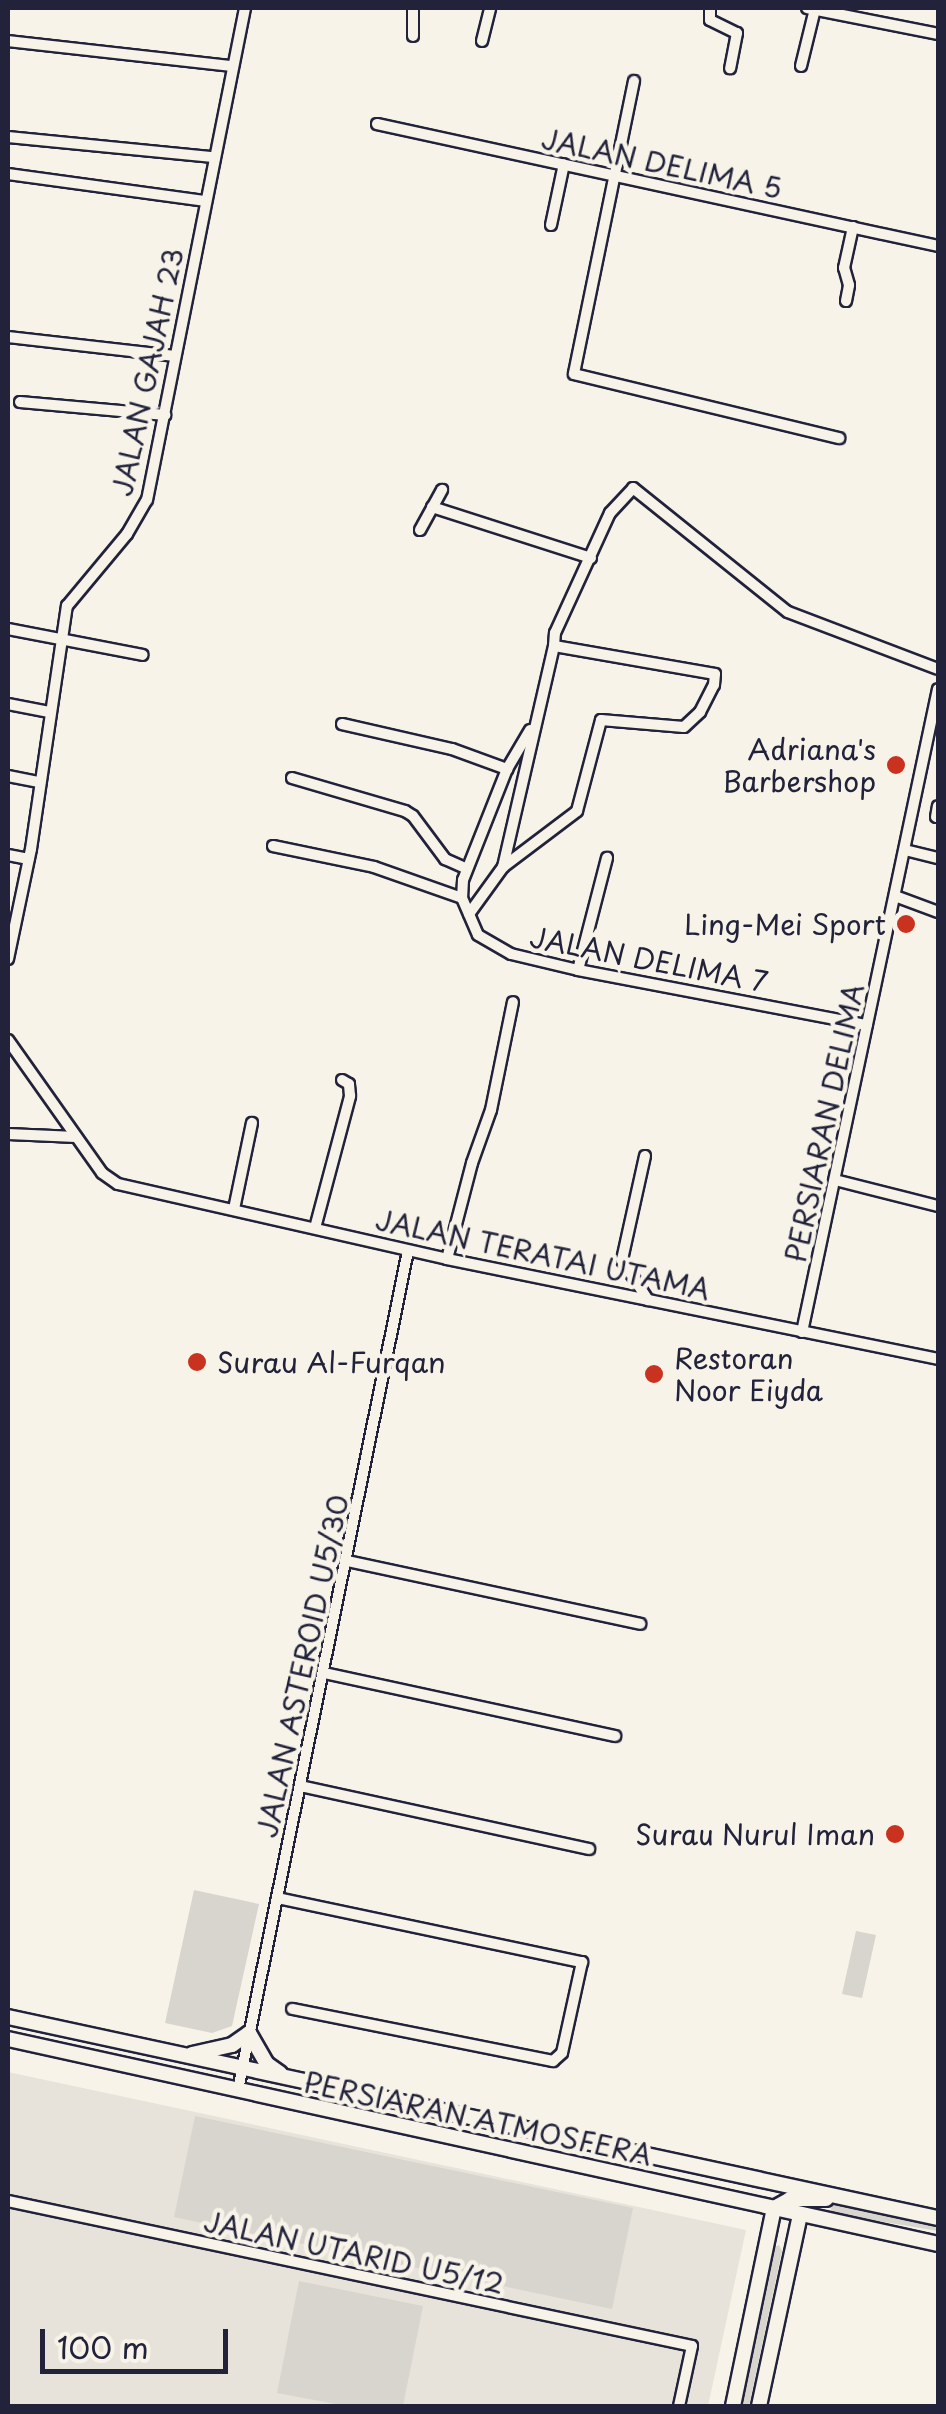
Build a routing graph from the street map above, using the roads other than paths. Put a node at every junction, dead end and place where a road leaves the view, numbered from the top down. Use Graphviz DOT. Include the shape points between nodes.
graph roads {
  1 [pos="245,8"];
  2 [pos="413,8"];
  3 [pos="490,8"];
  4 [pos="710,8"];
  5 [pos="812,8"];
  6 [pos="938,34"];
  7 [pos="413,36"];
  8 [pos="8,41"];
  9 [pos="482,41"];
  10 [pos="232,66"];
  11 [pos="801,66"];
  12 [pos="730,68"];
  13 [pos="634,80"];
  14 [pos="377,124"];
  15 [pos="8,137"];
  16 [pos="213,157"];
  17 [pos="564,164"];
  18 [pos="8,174"];
  19 [pos="616,176"];
  20 [pos="204,200"];
  21 [pos="552,226"];
  22 [pos="852,227"];
  23 [pos="938,246"];
  24 [pos="846,301"];
  25 [pos="8,337"];
  26 [pos="175,356"];
  27 [pos="20,402"];
  28 [pos="165,415"];
  29 [pos="839,438"];
  30 [pos="442,490"];
  31 [pos="432,506"];
  32 [pos="420,530"];
  33 [pos="591,558"];
  34 [pos="8,629"];
  35 [pos="59,638"];
  36 [pos="554,646"];
  37 [pos="143,655"];
  38 [pos="938,670"];
  39 [pos="938,689"];
  40 [pos="8,704"];
  41 [pos="49,712"];
  42 [pos="534,722"];
  43 [pos="342,724"];
  44 [pos="508,768"];
  45 [pos="8,776"];
  46 [pos="292,778"];
  47 [pos="40,782"];
  48 [pos="273,846"];
  49 [pos="904,850"];
  50 [pos="8,855"];
  51 [pos="607,858"];
  52 [pos="938,858"];
  53 [pos="29,859"];
  54 [pos="504,867"];
  55 [pos="467,870"];
  56 [pos="894,896"];
  57 [pos="462,898"];
  58 [pos="938,912"];
  59 [pos="470,914"];
  60 [pos="11,928"];
  61 [pos="8,959"];
  62 [pos="578,970"];
  63 [pos="513,1002"];
  64 [pos="868,1025"];
  65 [pos="9,1045"];
  66 [pos="342,1080"];
  67 [pos="252,1122"];
  68 [pos="8,1134"];
  69 [pos="76,1137"];
  70 [pos="646,1156"];
  71 [pos="834,1180"];
  72 [pos="938,1206"];
  73 [pos="234,1209"];
  74 [pos="316,1228"];
  75 [pos="408,1250"];
  76 [pos="447,1260"];
  77 [pos="648,1300"];
  78 [pos="802,1332"];
  79 [pos="938,1360"];
  80 [pos="347,1562"];
  81 [pos="640,1624"];
  82 [pos="324,1673"];
  83 [pos="615,1736"];
  84 [pos="300,1786"];
  85 [pos="589,1849"];
  86 [pos="277,1898"];
  87 [pos="292,2008"];
  88 [pos="8,2017"];
  89 [pos="249,2033"];
  90 [pos="8,2039"];
  91 [pos="181,2055"];
  92 [pos="242,2068"];
  93 [pos="286,2078"];
  94 [pos="238,2090"];
  95 [pos="664,2157"];
  96 [pos="790,2199"];
  97 [pos="8,2202"];
  98 [pos="774,2208"];
  99 [pos="901,2211"];
  100 [pos="800,2214"];
  101 [pos="938,2218"];
  102 [pos="934,2242"];
  103 [pos="680,2406"];
  104 [pos="732,2406"];
  105 [pos="759,2406"];
  1 -- 10 [label="street, JALAN GAJAH 23"];
  2 -- 7 [label="street"];
  3 -- 9 [label="street"];
  4 -- 12 [label="street" via="710,20 737,33"];
  5 -- 6 [label="street"];
  5 -- 11 [label="street"];
  8 -- 10 [label="street"];
  10 -- 16 [label="street, JALAN GAJAH 23"];
  13 -- 19 [label="street"];
  14 -- 17 [label="street, JALAN DELIMA 5"];
  15 -- 16 [label="street"];
  16 -- 20 [label="street, JALAN GAJAH 23"];
  17 -- 19 [label="street, JALAN DELIMA 5"];
  17 -- 21 [label="street"];
  18 -- 20 [label="street"];
  19 -- 22 [label="street, JALAN DELIMA 5"];
  19 -- 29 [label="street" via="574,374"];
  20 -- 26 [label="street, JALAN GAJAH 23"];
  22 -- 23 [label="street, JALAN DELIMA 5"];
  22 -- 24 [label="street"];
  25 -- 26 [label="street"];
  26 -- 28 [label="street, JALAN GAJAH 23"];
  27 -- 28 [label="street"];
  28 -- 35 [label="street, JALAN GAJAH 23" via="142,510 73,595"];
  30 -- 31 [label="street"];
  31 -- 32 [label="street"];
  31 -- 33 [label="street"];
  33 -- 36 [label="street"];
  33 -- 38 [label="street" via="610,513 633,488 788,612"];
  34 -- 35 [label="street"];
  35 -- 37 [label="street"];
  35 -- 41 [label="street, JALAN GAJAH 23"];
  36 -- 42 [label="street"];
  36 -- 54 [label="street" via="704,670 716,679 684,728 601,720 578,811"];
  39 -- 49 [label="street, PERSIARAN DELIMA"];
  40 -- 41 [label="street"];
  41 -- 47 [label="street, JALAN GAJAH 23"];
  42 -- 44 [label="street"];
  42 -- 54 [label="street"];
  43 -- 44 [label="street"];
  44 -- 55 [label="street"];
  45 -- 47 [label="street"];
  46 -- 55 [label="street" via="405,811 444,859"];
  47 -- 53 [label="street, JALAN GAJAH 23"];
  48 -- 57 [label="street" via="374,867"];
  49 -- 52 [label="street"];
  49 -- 56 [label="street, PERSIARAN DELIMA"];
  50 -- 53 [label="street"];
  51 -- 62 [label="street"];
  53 -- 60 [label="street, JALAN GAJAH 23"];
  54 -- 59 [label="street"];
  55 -- 57 [label="street"];
  56 -- 58 [label="street"];
  56 -- 64 [label="street, PERSIARAN DELIMA"];
  57 -- 59 [label="street, JALAN DELIMA 7"];
  59 -- 62 [label="street, JALAN DELIMA 7" via="478,935 492,945"];
  60 -- 61 [label="street, JALAN GAJAH 23"];
  62 -- 64 [label="street, JALAN DELIMA 7"];
  63 -- 76 [label="street" via="491,1110"];
  64 -- 71 [label="street, PERSIARAN DELIMA"];
  65 -- 69 [label="street"];
  66 -- 74 [label="street" via="350,1096"];
  67 -- 73 [label="street"];
  68 -- 69 [label="street"];
  69 -- 73 [label="street, JALAN TERATAI UTAMA" via="110,1180"];
  70 -- 77 [label="street" via="622,1260"];
  71 -- 72 [label="street"];
  71 -- 78 [label="street, PERSIARAN DELIMA"];
  73 -- 74 [label="street, JALAN TERATAI UTAMA"];
  74 -- 75 [label="street, JALAN TERATAI UTAMA"];
  75 -- 76 [label="street, JALAN TERATAI UTAMA"];
  75 -- 80 [label="street, JALAN ASTEROID U5/30"];
  76 -- 77 [label="street, JALAN TERATAI UTAMA"];
  77 -- 78 [label="street, JALAN TERATAI UTAMA"];
  78 -- 79 [label="street, JALAN TERATAI UTAMA"];
  80 -- 81 [label="street"];
  80 -- 82 [label="street, JALAN ASTEROID U5/30"];
  82 -- 83 [label="street"];
  82 -- 84 [label="street, JALAN ASTEROID U5/30"];
  84 -- 85 [label="street"];
  84 -- 86 [label="street, JALAN ASTEROID U5/30"];
  86 -- 87 [label="street" via="582,1962 562,2053 553,2061"];
  86 -- 89 [label="street, JALAN ASTEROID U5/30"];
  88 -- 91 [label="street, PERSIARAN ATMOSFERA"];
  89 -- 91 [label="street" via="232,2045"];
  89 -- 92 [label="street, JALAN ASTEROID U5/30"];
  89 -- 93 [label="street" via="267,2064"];
  90 -- 94 [label="street, PERSIARAN ATMOSFERA"];
  91 -- 92 [label="street, PERSIARAN ATMOSFERA"];
  92 -- 93 [label="street, PERSIARAN ATMOSFERA"];
  92 -- 94 [label="street, JALAN ASTEROID U5/30"];
  93 -- 95 [label="street, PERSIARAN ATMOSFERA"];
  94 -- 98 [label="street, PERSIARAN ATMOSFERA"];
  95 -- 96 [label="street"];
  95 -- 99 [label="street, PERSIARAN ATMOSFERA"];
  96 -- 98 [label="street"];
  96 -- 99 [label="street"];
  96 -- 100 [label="street"];
  97 -- 103 [label="street, JALAN UTARID U5/12" via="692,2346"];
  98 -- 100 [label="street, PERSIARAN ATMOSFERA"];
  98 -- 104 [label="street"];
  99 -- 101 [label="street, PERSIARAN ATMOSFERA"];
  100 -- 102 [label="street, PERSIARAN ATMOSFERA"];
  100 -- 105 [label="street"];
}
